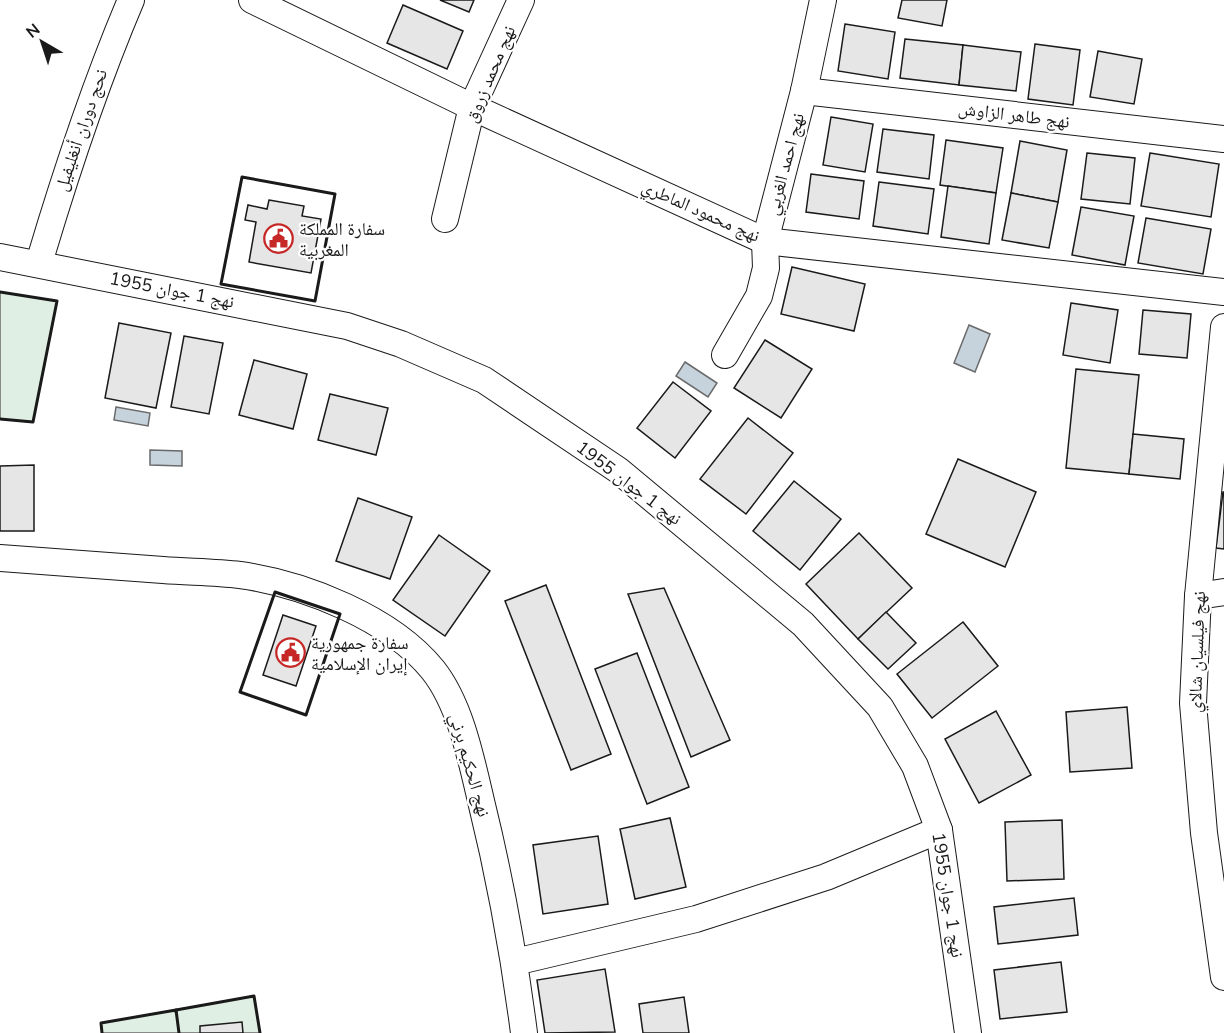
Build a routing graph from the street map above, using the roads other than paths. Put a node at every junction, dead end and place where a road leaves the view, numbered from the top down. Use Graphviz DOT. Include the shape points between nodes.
graph roads {
  1 [pos="131,0"];
  2 [pos="252,0"];
  3 [pos="521,0"];
  4 [pos="824,0"];
  5 [pos="804,91"];
  6 [pos="472,107"];
  7 [pos="1224,140"];
  8 [pos="445,219"];
  9 [pos="765,241"];
  10 [pos="0,257"];
  11 [pos="39,263"];
  12 [pos="1224,292"];
  13 [pos="1224,327"];
  14 [pos="725,355"];
  15 [pos="0,558"];
  16 [pos="1224,592"];
  17 [pos="1198,596"];
  18 [pos="939,830"];
  19 [pos="515,962"];
  20 [pos="1224,976"];
  21 [pos="524,1033"];
  22 [pos="968,1033"];
  1 -- 11 [label="street, نحج دوران أنغليفيل" via="70,159"];
  2 -- 6 [label="street, نهج محمود الماطري"];
  3 -- 6 [label="street, نهج محمد زروق"];
  4 -- 5 [label="street, نهج احمد الغربي"];
  5 -- 7 [label="street, نهج طاهر الزاوش"];
  5 -- 9 [label="street, نهج احمد الغربي"];
  6 -- 8 [label="street, نهج محمد زروق"];
  6 -- 9 [label="street, نهج محمود الماطري"];
  9 -- 12 [label="street, نهج محمود الماطري"];
  9 -- 14 [label="street, نهج احمد الغربي" via="766,268 759,296"];
  10 -- 11 [label="street, نهج 1 جوان 1955"];
  11 -- 18 [label="street, نهج 1 جوان 1955" via="347,326 401,344 484,380 618,470 803,624 880,707 915,766"];
  13 -- 17 [label="street, نهج فيلسيان شالاي"];
  15 -- 19 [label="street, نهج الحكيم برني" via="241,576 286,585 333,601 401,640 433,670 457,712 495,860"];
  16 -- 17 [label="street"];
  17 -- 20 [label="street, نهج فيلسيان شالاي" via="1193,703 1204,833"];
  18 -- 19 [label="street" via="826,877 696,919"];
  18 -- 22 [label="street, نهج 1 جوان 1955"];
  19 -- 21 [label="street, نهج الحكيم برني"];
}
